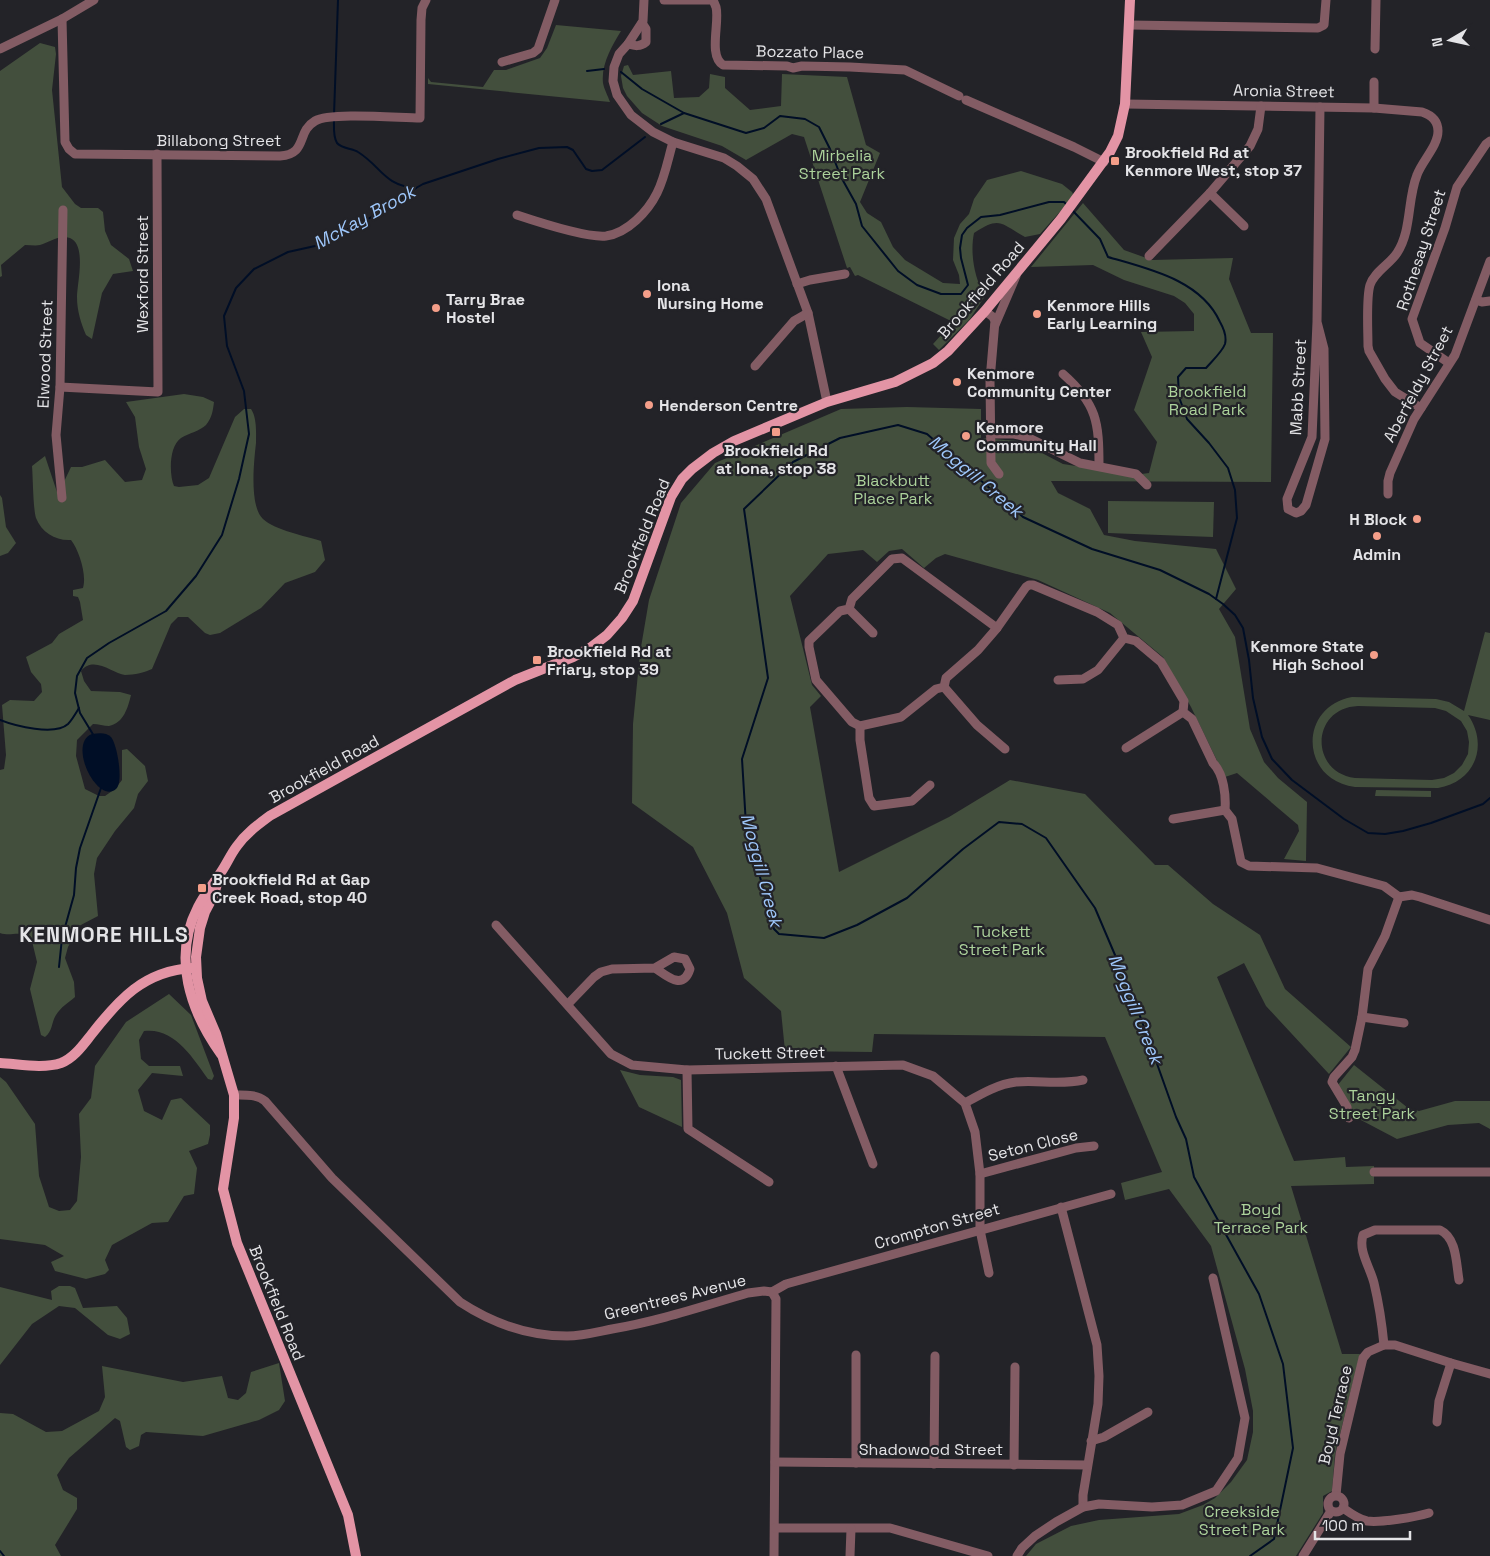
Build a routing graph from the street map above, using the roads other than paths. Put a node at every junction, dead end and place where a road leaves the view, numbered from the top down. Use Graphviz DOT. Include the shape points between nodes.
graph roads {
  1 [pos="94,0"];
  2 [pos="426,0"];
  3 [pos="555,0"];
  4 [pos="644,0"];
  5 [pos="664,0"];
  6 [pos="713,0"];
  7 [pos="1130,0"];
  8 [pos="1326,0"];
  9 [pos="1376,0"];
  10 [pos="62,19"];
  11 [pos="642,23"];
  12 [pos="1130,25"];
  13 [pos="628,44"];
  14 [pos="0,49"];
  15 [pos="1375,49"];
  16 [pos="502,62"];
  17 [pos="1374,82"];
  18 [pos="1125,104"];
  19 [pos="1261,106"];
  20 [pos="1320,107"];
  21 [pos="1374,108"];
  22 [pos="1490,141"];
  23 [pos="672,142"];
  24 [pos="157,154"];
  25 [pos="1104,162"];
  26 [pos="1210,193"];
  27 [pos="63,210"];
  28 [pos="517,215"];
  29 [pos="1244,226"];
  30 [pos="1149,256"];
  31 [pos="1490,261"];
  32 [pos="1019,269"];
  33 [pos="845,274"];
  34 [pos="797,284"];
  35 [pos="1476,300"];
  36 [pos="1490,301"];
  37 [pos="986,311"];
  38 [pos="808,313"];
  39 [pos="1317,322"];
  40 [pos="995,325"];
  41 [pos="1449,363"];
  42 [pos="755,366"];
  43 [pos="1063,374"];
  44 [pos="60,387"];
  45 [pos="827,402"];
  46 [pos="1421,408"];
  47 [pos="990,434"];
  48 [pos="1099,466"];
  49 [pos="999,474"];
  50 [pos="1147,485"];
  51 [pos="1388,494"];
  52 [pos="62,498"];
  53 [pos="849,609"];
  54 [pos="998,628"];
  55 [pos="873,633"];
  56 [pos="1124,638"];
  57 [pos="1058,680"];
  58 [pos="944,687"];
  59 [pos="1183,712"];
  60 [pos="860,726"];
  61 [pos="1126,748"];
  62 [pos="1005,749"];
  63 [pos="930,785"];
  64 [pos="1225,810"];
  65 [pos="1173,819"];
  66 [pos="1399,897"];
  67 [pos="1490,920"];
  68 [pos="496,925"];
  69 [pos="191,968"];
  70 [pos="655,968"];
  71 [pos="568,1004"];
  72 [pos="1362,1017"];
  73 [pos="1404,1023"];
  74 [pos="0,1064"];
  75 [pos="836,1066"];
  76 [pos="687,1070"];
  77 [pos="1083,1080"];
  78 [pos="234,1095"];
  79 [pos="965,1103"];
  80 [pos="1349,1118"];
  81 [pos="1094,1146"];
  82 [pos="872,1164"];
  83 [pos="1374,1172"];
  84 [pos="1490,1172"];
  85 [pos="980,1174"];
  86 [pos="770,1182"];
  87 [pos="1111,1194"];
  88 [pos="1061,1208"];
  89 [pos="980,1230"];
  90 [pos="989,1273"];
  91 [pos="1213,1278"];
  92 [pos="1458,1280"];
  93 [pos="772,1292"];
  94 [pos="1384,1345"];
  95 [pos="856,1355"];
  96 [pos="935,1356"];
  97 [pos="1451,1363"];
  98 [pos="1016,1367"];
  99 [pos="1490,1374"];
  100 [pos="1148,1412"];
  101 [pos="1437,1422"];
  102 [pos="1091,1441"];
  103 [pos="775,1462"];
  104 [pos="856,1464"];
  105 [pos="934,1464"];
  106 [pos="1014,1465"];
  107 [pos="1087,1465"];
  108 [pos="1336,1495"];
  109 [pos="1083,1507"];
  110 [pos="1343,1508"];
  111 [pos="1331,1511"];
  112 [pos="1429,1513"];
  113 [pos="775,1528"];
  114 [pos="851,1529"];
  115 [pos="356,1556"];
  116 [pos="774,1556"];
  117 [pos="850,1556"];
  118 [pos="988,1556"];
  119 [pos="1017,1556"];
  120 [pos="1302,1556"];
  1 -- 10 [label="street"];
  2 -- 24 [label="street, Billabong Street" via="421,20 420,118 360,116 319,119 309,126 297,150 290,156"];
  3 -- 16 [label="street" via="538,49"];
  4 -- 11 [label="street"];
  5 -- 6 [label="street"];
  6 -- 25 [label="street, Bozzato Place" via="716,8 716,56 723,66 905,70"];
  7 -- 12 [label="main road, Brookfield Road"];
  8 -- 12 [label="street" via="1324,25 1318,28"];
  9 -- 15 [label="street"];
  10 -- 14 [label="street"];
  10 -- 24 [label="street, Billabong Street" via="65,142 69,149 75,154"];
  11 -- 13 [label="street"];
  11 -- 13 [label="street" via="646,29 646,42 635,46"];
  12 -- 18 [label="main road, Brookfield Road"];
  13 -- 23 [label="street" via="614,67 613,81 618,95 631,116"];
  17 -- 21 [label="street"];
  18 -- 19 [label="street, Aronia Street"];
  18 -- 25 [label="main road, Brookfield Road" via="1118,136"];
  19 -- 20 [label="street, Aronia Street"];
  19 -- 26 [label="street" via="1258,128 1250,146"];
  20 -- 21 [label="street, Aronia Street"];
  20 -- 39 [label="street, Mabb Street"];
  21 -- 46 [label="street, Aronia Street" via="1422,112 1437,124 1435,143 1416,177 1401,246 1370,287 1370,351 1395,392"];
  22 -- 41 [label="street, Rothesay Street" via="1456,187 1445,228 1412,319 1420,342"];
  23 -- 28 [label="street" via="657,193 623,231 606,236 590,235"];
  23 -- 34 [label="street" via="724,158 753,179 766,199"];
  24 -- 44 [label="street, Wexford Street" via="158,392"];
  25 -- 32 [label="main road, Brookfield Road"];
  26 -- 29 [label="street"];
  26 -- 30 [label="street"];
  27 -- 44 [label="street, Elwood Street"];
  31 -- 35 [label="street, Aberfeldy Street"];
  32 -- 37 [label="main road, Brookfield Road"];
  32 -- 40 [label="street"];
  33 -- 34 [label="street"];
  34 -- 38 [label="street"];
  35 -- 36 [label="street"];
  35 -- 41 [label="street, Aberfeldy Street"];
  37 -- 40 [label="street" via="993,317"];
  37 -- 45 [label="main road, Brookfield Road" via="933,364 896,382"];
  38 -- 42 [label="street" via="794,321"];
  38 -- 45 [label="street"];
  39 -- 39 [label="street, Mabb Street" via="1324,349 1325,439 1306,506 1296,513 1288,509 1287,499 1312,437"];
  40 -- 47 [label="street"];
  41 -- 46 [label="street, Aberfeldy Street"];
  43 -- 48 [label="street" via="1082,393 1093,412 1098,430"];
  44 -- 52 [label="street, Elwood Street" via="56,435"];
  45 -- 69 [label="main road, Brookfield Road" via="724,446 682,479 671,497 633,601 607,635 590,648 498,689 253,828 238,844 204,895 190,926 185,954"];
  46 -- 51 [label="street, Aberfeldy Street" via="1390,473"];
  47 -- 48 [label="street" via="1014,434 1080,463"];
  47 -- 49 [label="street" via="991,463"];
  48 -- 50 [label="street" via="1136,474"];
  53 -- 54 [label="street" via="852,598 892,559 902,558"];
  53 -- 55 [label="street"];
  53 -- 60 [label="street" via="840,611 818,631 809,641 809,647 816,680 852,722"];
  54 -- 56 [label="street" via="1026,587 1034,585 1097,612 1118,625"];
  54 -- 58 [label="street" via="946,678"];
  56 -- 57 [label="street" via="1098,670 1082,679"];
  56 -- 59 [label="street" via="1136,642 1161,662 1184,701"];
  58 -- 60 [label="street" via="936,689 901,716"];
  58 -- 62 [label="street" via="977,725"];
  59 -- 61 [label="street"];
  59 -- 64 [label="street" via="1192,720 1218,768 1226,798"];
  60 -- 63 [label="street" via="869,798 874,806 912,800"];
  64 -- 65 [label="street"];
  64 -- 66 [label="street" via="1232,819 1241,862 1249,866 1317,868 1384,886"];
  66 -- 67 [label="street" via="1420,897"];
  66 -- 72 [label="street" via="1385,936 1368,969"];
  68 -- 71 [label="street, Tuckett Street"];
  69 -- 74 [label="main road" via="156,976 128,993 82,1047 62,1062 49,1065"];
  69 -- 78 [label="main road, Brookfield Road" via="187,982 193,1004 200,1022 221,1054"];
  70 -- 71 [label="street" via="602,972"];
  71 -- 76 [label="street, Tuckett Street" via="611,1054 632,1065"];
  72 -- 73 [label="street"];
  72 -- 80 [label="street" via="1352,1057 1332,1082 1347,1107"];
  75 -- 76 [label="street, Tuckett Street"];
  75 -- 79 [label="street, Tuckett Street" via="903,1064 933,1076"];
  75 -- 82 [label="street"];
  76 -- 86 [label="street" via="688,1129"];
  77 -- 79 [label="street" via="1016,1082 997,1086"];
  78 -- 93 [label="street, Greentrees Avenue" via="250,1095 266,1101 332,1178 460,1302 507,1326 555,1335 581,1335 648,1323 748,1293"];
  78 -- 115 [label="main road, Brookfield Road" via="234,1118 223,1189 228,1215 240,1252 348,1515"];
  79 -- 85 [label="street" via="975,1132"];
  81 -- 85 [label="street, Seton Close"];
  83 -- 84 [label="street"];
  85 -- 89 [label="street"];
  87 -- 88 [label="street, Crompton Street"];
  88 -- 89 [label="street, Crompton Street"];
  88 -- 102 [label="street" via="1097,1345 1098,1404"];
  89 -- 90 [label="street"];
  89 -- 93 [label="street, Crompton Street" via="786,1284"];
  91 -- 109 [label="street" via="1245,1418 1238,1458 1216,1491 1182,1505 1099,1504"];
  92 -- 94 [label="street" via="1452,1240 1440,1230 1375,1230 1363,1235 1361,1242 1374,1282"];
  93 -- 103 [label="street" via="776,1299"];
  94 -- 97 [label="street" via="1395,1345"];
  94 -- 108 [label="street, Boyd Terrace" via="1368,1352 1364,1358 1340,1454"];
  95 -- 104 [label="street"];
  96 -- 105 [label="street"];
  97 -- 99 [label="street"];
  97 -- 101 [label="street" via="1439,1401"];
  98 -- 106 [label="street"];
  100 -- 102 [label="street"];
  102 -- 107 [label="street"];
  103 -- 104 [label="street, Shadowood Street"];
  103 -- 113 [label="street"];
  104 -- 105 [label="street, Shadowood Street"];
  105 -- 106 [label="street, Shadowood Street"];
  106 -- 107 [label="street, Shadowood Street"];
  107 -- 109 [label="street"];
  108 -- 110 [label="street" via="1343,1500"];
  108 -- 111 [label="street, Boyd Terrace" via="1327,1503"];
  109 -- 119 [label="street" via="1036,1536"];
  110 -- 111 [label="street"];
  110 -- 112 [label="street" via="1367,1521"];
  111 -- 120 [label="street, Boyd Terrace"];
  113 -- 114 [label="street"];
  113 -- 116 [label="street"];
  114 -- 117 [label="street"];
  114 -- 118 [label="street" via="890,1528"];
}
